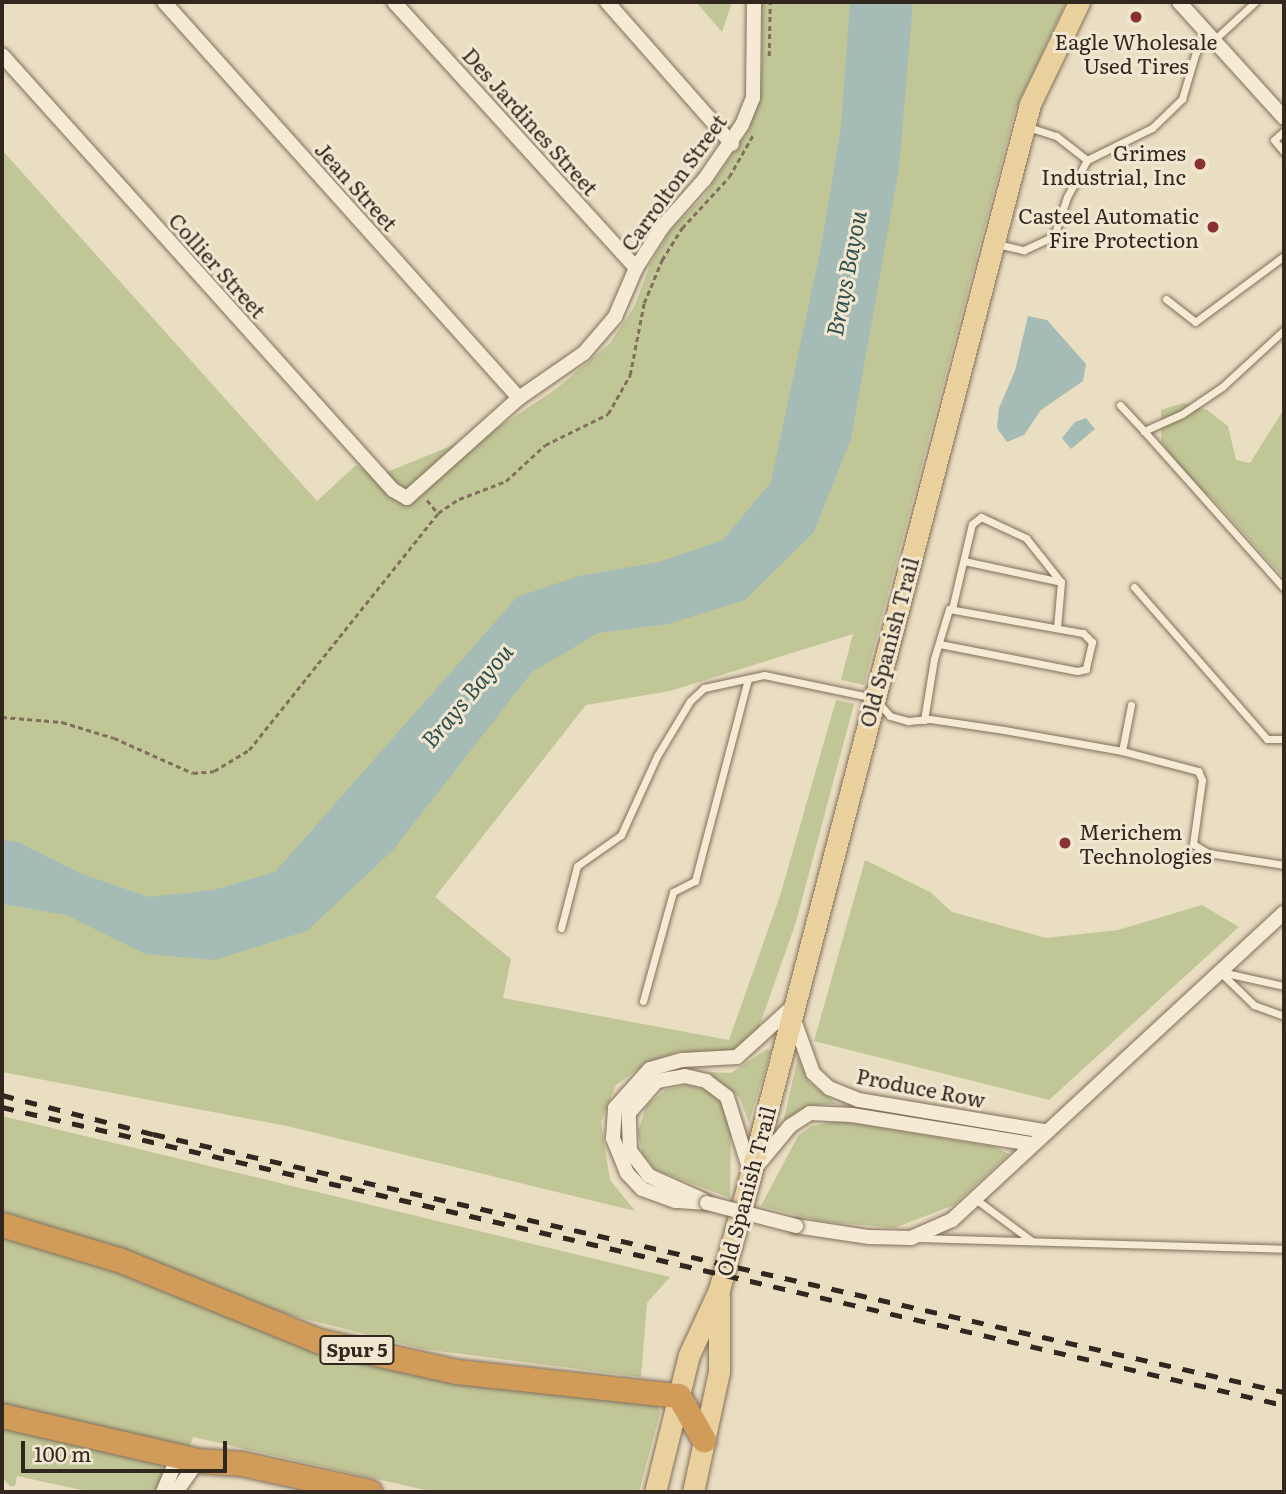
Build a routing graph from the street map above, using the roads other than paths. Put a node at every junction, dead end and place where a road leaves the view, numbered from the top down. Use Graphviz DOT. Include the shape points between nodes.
graph roads {
  1 [pos="164,2"];
  2 [pos="394,2"];
  3 [pos="607,2"];
  4 [pos="754,2"];
  5 [pos="1079,2"];
  6 [pos="1179,2"];
  7 [pos="1255,2"];
  8 [pos="1210,36"];
  9 [pos="2,55"];
  10 [pos="1284,118"];
  11 [pos="1024,126"];
  12 [pos="1284,131"];
  13 [pos="732,144"];
  14 [pos="1284,152"];
  15 [pos="1087,160"];
  16 [pos="993,243"];
  17 [pos="1284,256"];
  18 [pos="636,268"];
  19 [pos="1166,299"];
  20 [pos="1284,330"];
  21 [pos="519,398"];
  22 [pos="1120,405"];
  23 [pos="1144,431"];
  24 [pos="413,494"];
  25 [pos="964,561"];
  26 [pos="1061,582"];
  27 [pos="1133,587"];
  28 [pos="1284,588"];
  29 [pos="952,609"];
  30 [pos="1057,628"];
  31 [pos="940,644"];
  32 [pos="748,679"];
  33 [pos="874,698"];
  34 [pos="1131,705"];
  35 [pos="924,720"];
  36 [pos="1284,739"];
  37 [pos="1122,751"];
  38 [pos="1284,865"];
  39 [pos="1284,913"];
  40 [pos="561,928"];
  41 [pos="1220,972"];
  42 [pos="1284,986"];
  43 [pos="643,1001"];
  44 [pos="790,1009"];
  45 [pos="1284,1016"];
  46 [pos="1045,1132"];
  47 [pos="1031,1144"];
  48 [pos="751,1173"];
  49 [pos="974,1198"];
  50 [pos="707,1203"];
  51 [pos="2,1225"];
  52 [pos="911,1238"];
  53 [pos="1033,1241"];
  54 [pos="1284,1249"];
  55 [pos="719,1290"];
  56 [pos="679,1396"];
  57 [pos="2,1416"];
  58 [pos="704,1440"];
  59 [pos="188,1459"];
  60 [pos="163,1492"];
  61 [pos="176,1492"];
  62 [pos="370,1492"];
  63 [pos="655,1492"];
  64 [pos="693,1492"];
  1 -- 21 [label="street, Jean Street"];
  2 -- 18 [label="street, Des Jardines Street"];
  3 -- 13 [label="street"];
  4 -- 13 [label="street, Carrolton Street" via="752,99"];
  5 -- 11 [label="main road, Old Spanish Trail"];
  6 -- 8 [label="street"];
  7 -- 8 [label="lane"];
  8 -- 10 [label="street"];
  8 -- 15 [label="lane" via="1195,52 1182,99 1143,134"];
  9 -- 24 [label="street, Collier Street" via="393,491"];
  11 -- 15 [label="lane" via="1056,136"];
  11 -- 16 [label="main road, Old Spanish Trail"];
  12 -- 14 [label="lane" via="1274,140"];
  13 -- 18 [label="street, Carrolton Street" via="663,226"];
  15 -- 16 [label="lane" via="1067,197 1054,236 1024,250"];
  16 -- 33 [label="main road, Old Spanish Trail"];
  17 -- 19 [label="lane" via="1195,322"];
  18 -- 21 [label="street, Carrolton Street" via="615,317 584,354"];
  20 -- 23 [label="lane" via="1222,387 1182,414"];
  21 -- 24 [label="street, Carrolton Street"];
  22 -- 23 [label="lane"];
  23 -- 28 [label="lane"];
  25 -- 26 [label="lane"];
  25 -- 26 [label="lane" via="972,524 981,517 1026,538"];
  25 -- 29 [label="lane"];
  26 -- 30 [label="lane"];
  27 -- 36 [label="lane" via="1267,739"];
  29 -- 30 [label="lane"];
  29 -- 31 [label="lane" via="947,612"];
  30 -- 31 [label="lane" via="1092,638 1086,669"];
  31 -- 35 [label="lane"];
  32 -- 33 [label="lane" via="764,674"];
  32 -- 40 [label="lane" via="704,688 691,701 657,756 621,835 577,866"];
  32 -- 43 [label="lane" via="695,881 673,892"];
  33 -- 35 [label="lane" via="890,716"];
  33 -- 44 [label="main road, Old Spanish Trail"];
  34 -- 37 [label="lane"];
  35 -- 37 [label="lane"];
  37 -- 38 [label="lane" via="1201,775 1192,838 1197,848"];
  39 -- 41 [label="street"];
  41 -- 42 [label="lane"];
  41 -- 45 [label="lane" via="1254,1005"];
  41 -- 46 [label="street"];
  44 -- 46 [label="street, Produce Row" via="813,1073 829,1088 859,1100"];
  44 -- 48 [label="main road, Old Spanish Trail"];
  44 -- 50 [label="street" via="737,1057 682,1060 650,1069 615,1108 613,1138 627,1173 642,1189 675,1201"];
  46 -- 47 [label="street"];
  47 -- 48 [label="street, Produce Row" via="852,1115 810,1113 790,1126"];
  47 -- 49 [label="street"];
  48 -- 50 [label="street" via="727,1097 706,1081 685,1076 657,1081 629,1113 630,1151 649,1176"];
  48 -- 55 [label="main road, Old Spanish Trail"];
  49 -- 52 [label="street" via="952,1220"];
  49 -- 53 [label="lane"];
  50 -- 52 [label="street, bridge" via="796,1226"];
  51 -- 56 [label="highway, Spur 5 / Spur 5" via="119,1260 318,1341 457,1372"];
  52 -- 53 [label="lane"];
  53 -- 54 [label="lane"];
  55 -- 56 [label="main road, Old Spanish Trail" via="689,1355"];
  55 -- 58 [label="main road, Old Spanish Trail" via="719,1372"];
  56 -- 58 [label="highway"];
  56 -- 63 [label="main road, Old Spanish Trail"];
  57 -- 59 [label="highway"];
  58 -- 64 [label="main road, Old Spanish Trail"];
  59 -- 60 [label="street"];
  59 -- 61 [label="street"];
  59 -- 62 [label="highway" via="242,1464"];
}
